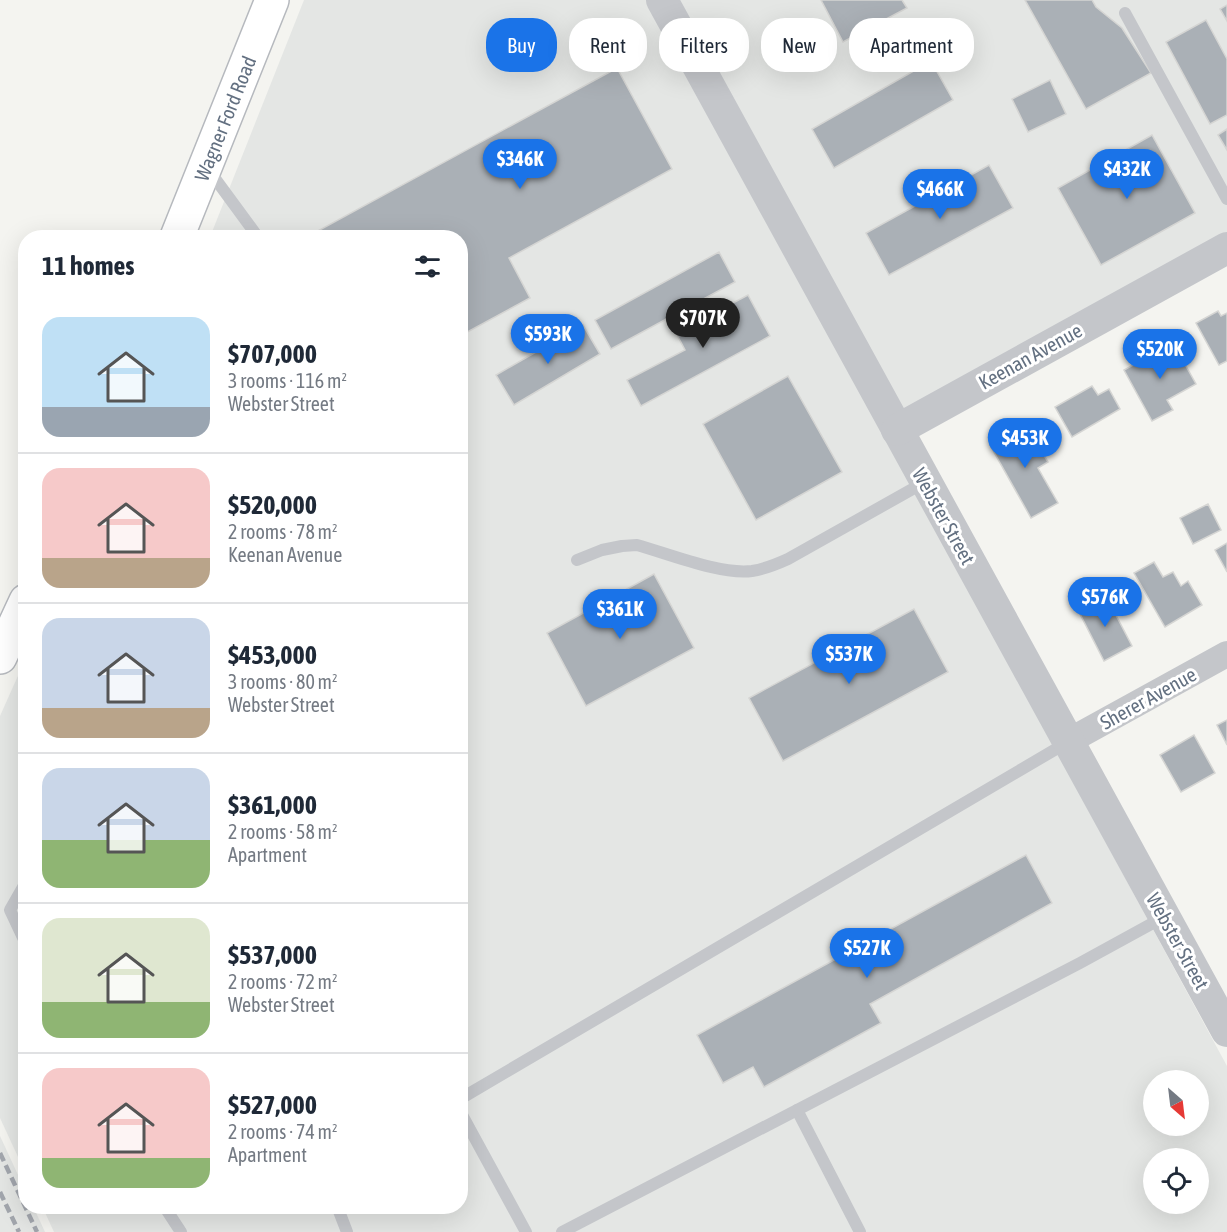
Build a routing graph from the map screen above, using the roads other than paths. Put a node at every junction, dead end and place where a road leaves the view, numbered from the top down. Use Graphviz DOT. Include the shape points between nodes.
graph roads {
  1 [pos="272,0"];
  2 [pos="662,0"];
  3 [pos="1125,13"];
  4 [pos="205,166"];
  5 [pos="1227,200"];
  6 [pos="180,230"];
  7 [pos="253,230"];
  8 [pos="1227,248"];
  9 [pos="897,430"];
  10 [pos="925,482"];
  11 [pos="577,560"];
  12 [pos="18,618"];
  13 [pos="1227,654"];
  14 [pos="0,657"];
  15 [pos="1069,741"];
  16 [pos="18,896"];
  17 [pos="1165,916"];
  18 [pos="18,927"];
  19 [pos="1227,1031"];
  20 [pos="468,1094"];
  21 [pos="797,1110"];
  22 [pos="468,1126"];
  23 [pos="169,1214"];
  24 [pos="340,1214"];
  25 [pos="181,1232"];
  26 [pos="347,1232"];
  27 [pos="526,1232"];
  28 [pos="562,1232"];
  29 [pos="860,1232"];
  1 -- 4 [label="main road, Wagner Ford Road"];
  2 -- 9 [label="street, Webster Street"];
  3 -- 5 [label="lane"];
  4 -- 6 [label="main road, Wagner Ford Road"];
  4 -- 7 [label="lane"];
  8 -- 9 [label="street, Keenan Avenue"];
  9 -- 10 [label="street, Webster Street"];
  10 -- 11 [label="lane" via="769,567 727,570 637,545 602,550"];
  10 -- 15 [label="street, Webster Street"];
  12 -- 14 [label="main road"];
  13 -- 15 [label="street, Sherer Avenue"];
  15 -- 17 [label="street, Webster Street"];
  15 -- 20 [label="lane"];
  16 -- 18 [label="lane" via="10,910"];
  17 -- 19 [label="street, Webster Street"];
  17 -- 21 [label="lane"];
  21 -- 28 [label="lane"];
  21 -- 29 [label="lane"];
  22 -- 27 [label="lane"];
  23 -- 25 [label="lane"];
  24 -- 26 [label="lane"];
}
